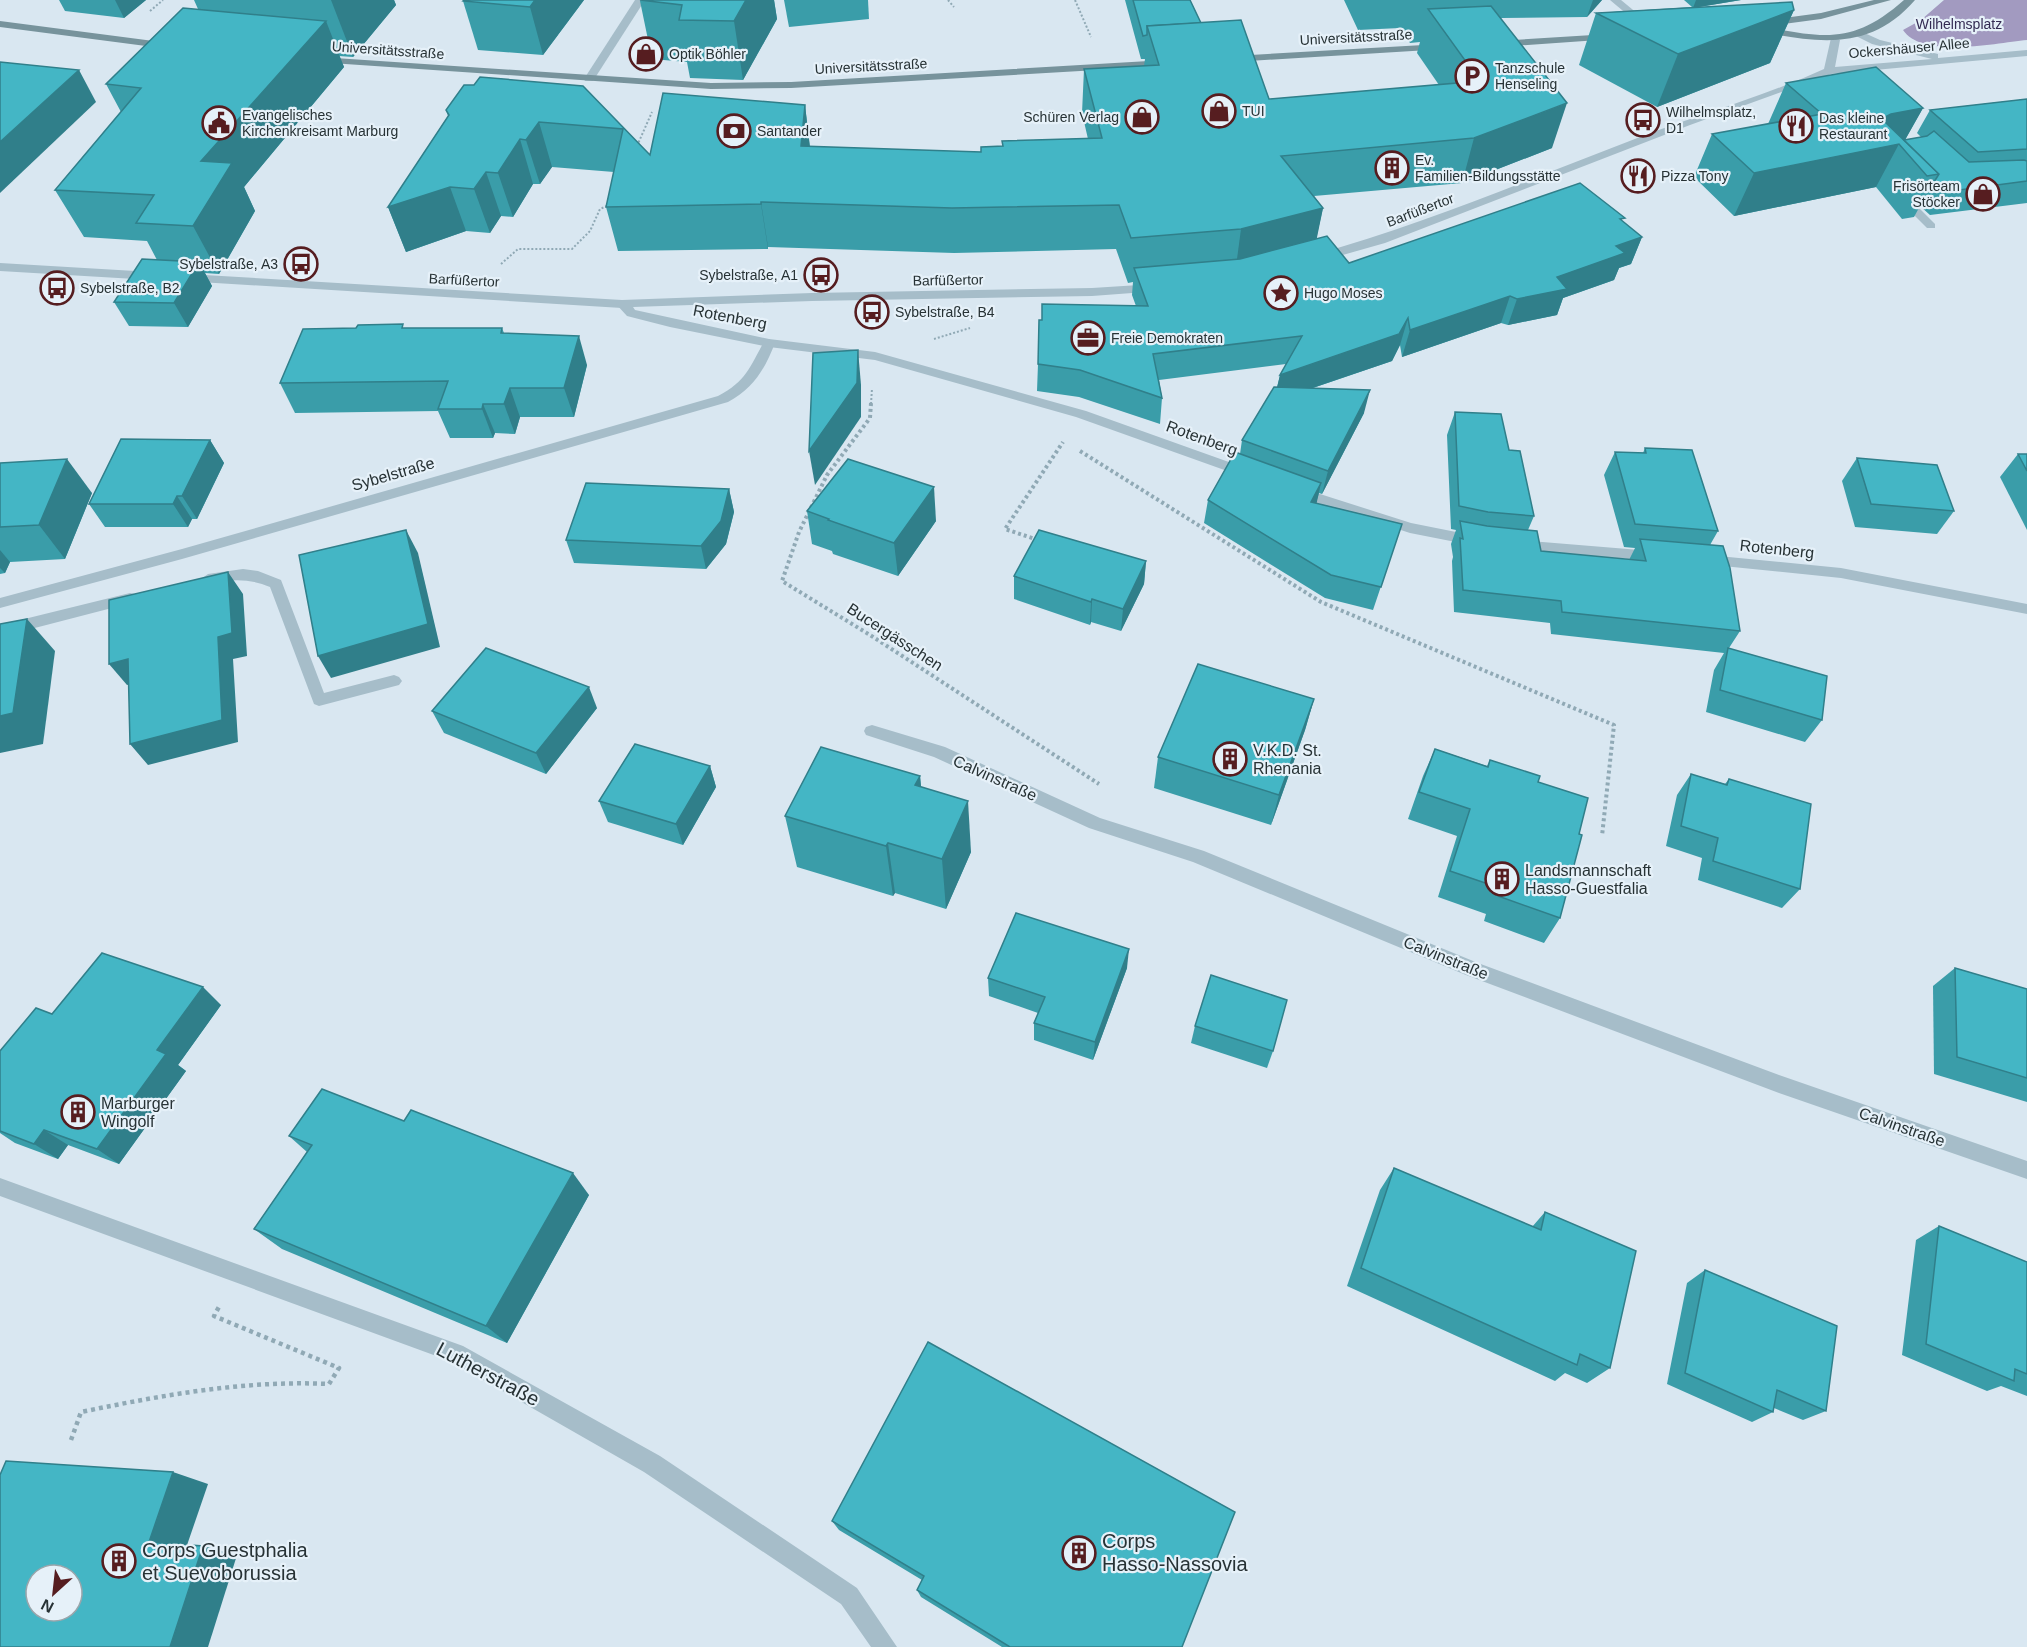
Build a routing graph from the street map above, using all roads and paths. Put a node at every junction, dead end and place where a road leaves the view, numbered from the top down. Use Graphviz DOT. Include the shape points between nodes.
graph roads {
  1 [pos="640,0"];
  2 [pos="948,0"];
  3 [pos="1075,0"];
  4 [pos="1615,0"];
  5 [pos="1886,0"];
  6 [pos="1910,0"];
  7 [pos="954,7"];
  8 [pos="0,24"];
  9 [pos="1659,34"];
  10 [pos="1860,34"];
  11 [pos="1623,36"];
  12 [pos="1092,40"];
  13 [pos="1835,40"];
  14 [pos="1483,45"];
  15 [pos="1447,46"];
  16 [pos="183,47"];
  17 [pos="2027,53"];
  18 [pos="308,59"];
  19 [pos="1955,59"];
  20 [pos="1224,60"];
  21 [pos="1178,62"];
  22 [pos="1837,77"];
  23 [pos="589,79"];
  24 [pos="664,84"];
  25 [pos="635,149"];
  26 [pos="1892,186"];
  27 [pos="613,197"];
  28 [pos="1931,226"];
  29 [pos="1307,261"];
  30 [pos="0,267"];
  31 [pos="495,268"];
  32 [pos="1168,287"];
  33 [pos="622,304"];
  34 [pos="769,342"];
  35 [pos="875,356"];
  36 [pos="1081,414"];
  37 [pos="1080,451"];
  38 [pos="1266,481"];
  39 [pos="1288,489"];
  40 [pos="1039,540"];
  41 [pos="1666,557"];
  42 [pos="1690,559"];
  43 [pos="191,583"];
  44 [pos="145,594"];
  45 [pos="0,603"];
  46 [pos="2027,609"];
  47 [pos="0,631"];
  48 [pos="394,681"];
  49 [pos="872,731"];
  50 [pos="1107,789"];
  51 [pos="1602,836"];
  52 [pos="2027,1170"];
  53 [pos="0,1187"];
  54 [pos="238,1273"];
  55 [pos="71,1440"];
  56 [pos="885,1647"];
  1 -- 23 [label="street"];
  2 -- 7 [label="path"];
  3 -- 12 [label="path"];
  4 -- 9 [label="street"];
  5 -- 13 [label="main road" via="1821,16 1746,26"];
  6 -- 10 [label="main road" via="1889,20"];
  8 -- 16 [label="main road"];
  10 -- 13 [label="main road"];
  10 -- 19 [label="street" via="1876,42"];
  11 -- 14 [label="main road"];
  13 -- 22 [label="street"];
  15 -- 20 [label="main road, Universitätsstraße"];
  17 -- 19 [label="street, Ockershäuser Allee"];
  18 -- 23 [label="main road, Universitätsstraße"];
  19 -- 22 [label="street, Ockershäuser Allee"];
  21 -- 24 [label="main road, Universitätsstraße" via="791,86"];
  22 -- 29 [label="street, Barfüßertor" via="1808,81 1671,128 1381,240"];
  23 -- 24 [label="main road, Universitätsstraße"];
  24 -- 25 [label="path"];
  26 -- 28 [label="street"];
  27 -- 31 [label="path" via="572,249 519,249"];
  30 -- 33 [label="street, Barfüßertor"];
  32 -- 33 [label="street, Barfüßertor"];
  33 -- 34 [label="street, Rotenberg" via="631,313 652,320"];
  34 -- 35 [label="street, Rotenberg"];
  34 -- 45 [label="street, Sybelstraße" via="752,379 723,399"];
  35 -- 36 [label="street, Rotenberg"];
  35 -- 50 [label="path, Bucergässchen" via="870,418 827,475 799,532 782,581"];
  36 -- 38 [label="street, Rotenberg"];
  36 -- 40 [label="path" via="1005,530"];
  37 -- 51 [label="path" via="1321,602 1614,725"];
  39 -- 41 [label="street" via="1410,528 1496,543"];
  42 -- 46 [label="street, Rotenberg" via="1842,573"];
  43 -- 48 [label="street" via="240,572 276,584 320,700"];
  44 -- 47 [label="street"];
  49 -- 52 [label="street, Calvinstraße" via="939,752 1095,823 1198,856 1483,973 1779,1084"];
  53 -- 54 [label="street, Lutherstraße"];
  54 -- 55 [label="path" via="213,1316 339,1368 328,1384 290,1382 173,1393 81,1412"];
  54 -- 56 [label="street, Lutherstraße" via="456,1353 652,1464 849,1596"];
}
